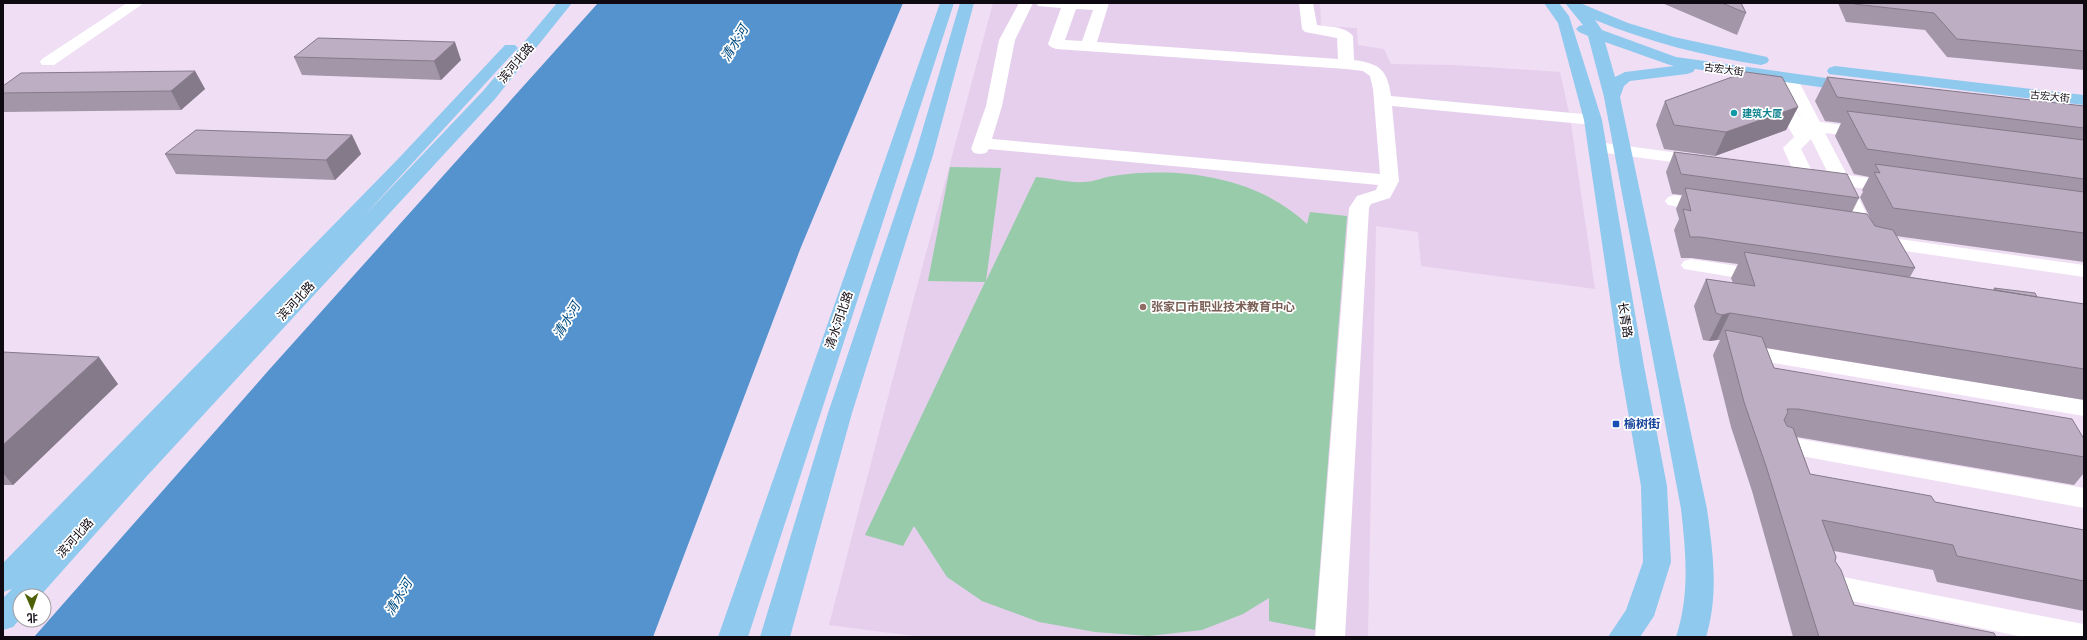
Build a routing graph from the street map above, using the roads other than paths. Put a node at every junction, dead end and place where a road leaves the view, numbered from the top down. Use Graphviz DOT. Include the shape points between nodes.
graph roads {
  1 [pos="137,3"];
  2 [pos="545,3"];
  3 [pos="565,3"];
  4 [pos="947,3"];
  5 [pos="966,3"];
  6 [pos="1026,3"];
  7 [pos="1043,3"];
  8 [pos="1306,3"];
  9 [pos="1542,3"];
  10 [pos="1070,4"];
  11 [pos="1102,5"];
  12 [pos="1566,6"];
  13 [pos="1595,33"];
  14 [pos="1088,47"];
  15 [pos="1655,55"];
  16 [pos="1757,60"];
  17 [pos="48,62"];
  18 [pos="1615,62"];
  19 [pos="1346,64"];
  20 [pos="1736,71"];
  21 [pos="1789,78"];
  22 [pos="1583,86"];
  23 [pos="1798,96"];
  24 [pos="1612,97"];
  25 [pos="1383,100"];
  26 [pos="2084,100"];
  27 [pos="2084,114"];
  28 [pos="1593,120"];
  29 [pos="1813,126"];
  30 [pos="1882,134"];
  31 [pos="1597,147"];
  32 [pos="1624,151"];
  33 [pos="1718,163"];
  34 [pos="1766,170"];
  35 [pos="1840,180"];
  36 [pos="1390,181"];
  37 [pos="1911,190"];
  38 [pos="1675,202"];
  39 [pos="1722,208"];
  40 [pos="1840,224"];
  41 [pos="1864,228"];
  42 [pos="1890,244"];
  43 [pos="1691,265"];
  44 [pos="1901,265"];
  45 [pos="2084,271"];
  46 [pos="1783,279"];
  47 [pos="1717,348"];
  48 [pos="2046,402"];
  49 [pos="2084,408"];
  50 [pos="2061,427"];
  51 [pos="1783,445"];
  52 [pos="2084,498"];
  53 [pos="3,581"];
  54 [pos="1833,586"];
  55 [pos="30,588"];
  56 [pos="12,608"];
  57 [pos="3,618"];
  58 [pos="733,637"];
  59 [pos="775,637"];
  60 [pos="1330,637"];
  61 [pos="1623,637"];
  62 [pos="1691,637"];
  63 [pos="2083,637"];
  1 -- 17 [label="street"];
  2 -- 53 [label="main road, 滨河北路" via="507,52 404,163"];
  3 -- 55 [label="main road, 滨河北路" via="489,95 137,470"];
  4 -- 58 [label="main road, 清水河北路"];
  5 -- 59 [label="main road" via="924,155 840,414"];
  6 -- 36 [label="street" via="1007,40 994,106 981,146"];
  7 -- 10 [label="street"];
  8 -- 19 [label="street" via="1310,29 1335,31 1345,36"];
  9 -- 12 [label="main road, 古宏大街"];
  10 -- 11 [label="street"];
  10 -- 14 [label="street" via="1056,44"];
  11 -- 14 [label="street"];
  12 -- 13 [label="main road" via="1594,28"];
  12 -- 16 [label="main road, 古宏大街" via="1629,29"];
  12 -- 22 [label="main road, 长青路"];
  13 -- 15 [label="main road, 古宏大街"];
  13 -- 18 [label="main road"];
  14 -- 19 [label="street"];
  15 -- 16 [label="main road" via="1696,54"];
  15 -- 18 [label="main road"];
  15 -- 20 [label="main road, 古宏大街" via="1673,61"];
  16 -- 26 [label="main road, 古宏大街"];
  18 -- 22 [label="main road" via="1593,68 1586,76"];
  18 -- 24 [label="main road"];
  19 -- 25 [label="street" via="1378,73 1381,77"];
  20 -- 21 [label="main road, 古宏大街"];
  20 -- 24 [label="main road" via="1685,69 1625,78 1617,84"];
  21 -- 23 [label="street"];
  21 -- 27 [label="main road, 古宏大街"];
  22 -- 28 [label="main road, 长青路"];
  23 -- 29 [label="street"];
  23 -- 34 [label="street" via="1778,94 1803,138 1792,148 1805,175"];
  24 -- 32 [label="main road"];
  25 -- 28 [label="street"];
  25 -- 36 [label="street"];
  28 -- 31 [label="main road, 长青路"];
  29 -- 30 [label="street"];
  29 -- 35 [label="street"];
  31 -- 32 [label="street"];
  31 -- 61 [label="main road, 长青路" via="1654,486 1657,562 1639,616"];
  32 -- 33 [label="street"];
  32 -- 62 [label="main road" via="1694,509 1702,573 1695,626"];
  35 -- 37 [label="street"];
  35 -- 41 [label="street"];
  36 -- 60 [label="street" via="1384,194 1364,200 1359,208"];
  38 -- 39 [label="street"];
  40 -- 41 [label="street"];
  41 -- 42 [label="street" via="1871,241"];
  42 -- 44 [label="street"];
  42 -- 45 [label="street"];
  43 -- 46 [label="street"];
  47 -- 48 [label="street"];
  48 -- 49 [label="street"];
  48 -- 50 [label="street"];
  51 -- 52 [label="street"];
  54 -- 63 [label="street"];
  56 -- 57 [label="main road"];
}
